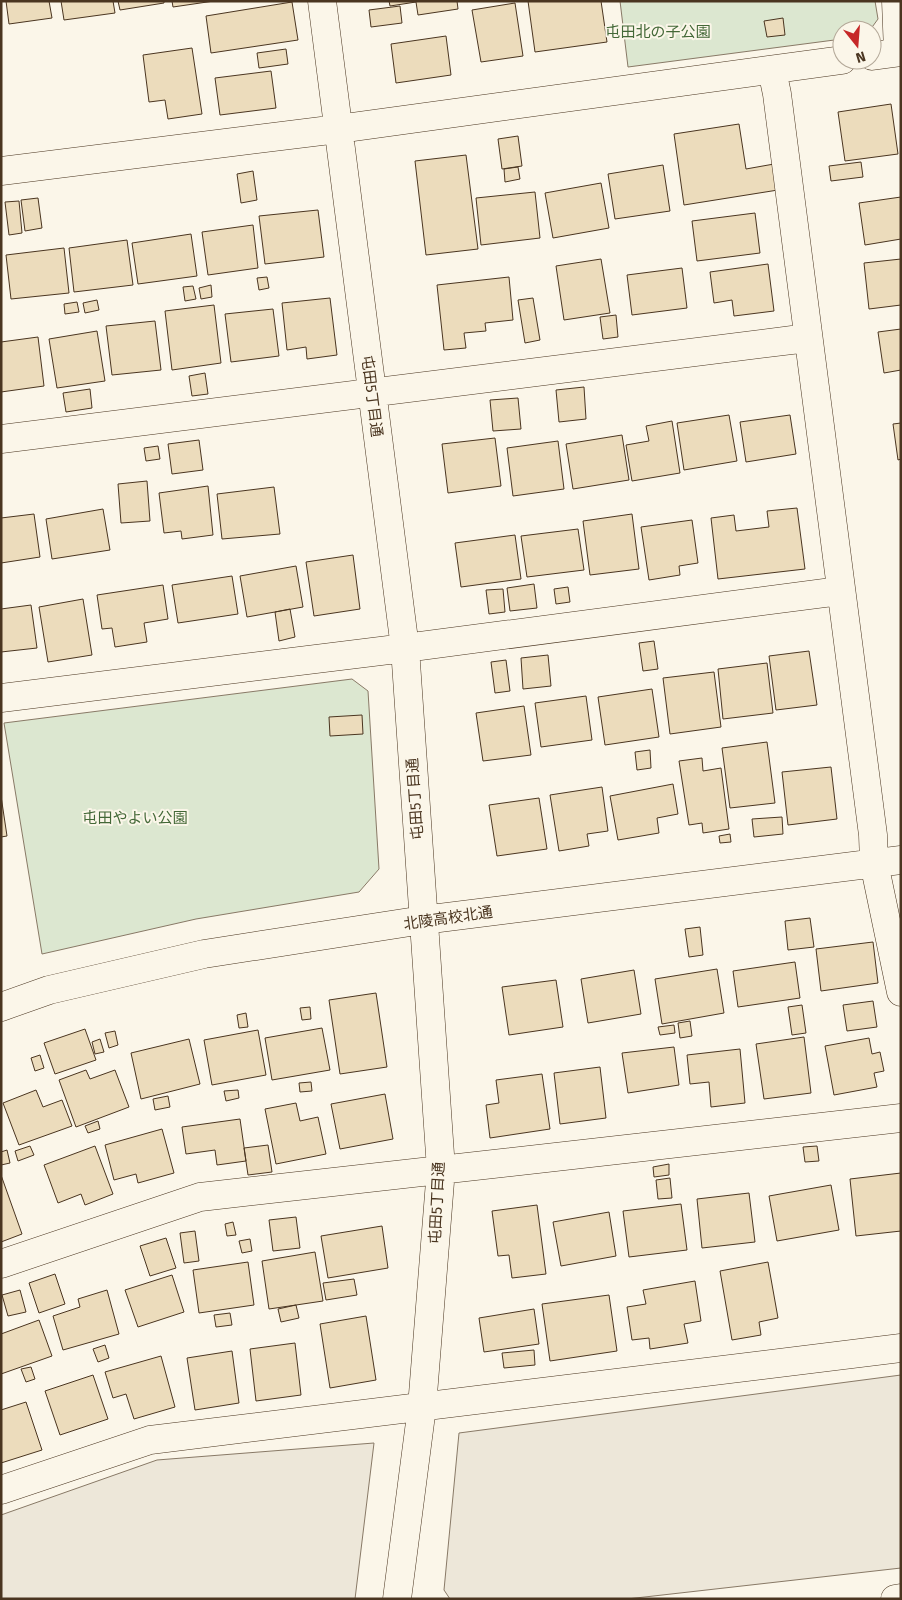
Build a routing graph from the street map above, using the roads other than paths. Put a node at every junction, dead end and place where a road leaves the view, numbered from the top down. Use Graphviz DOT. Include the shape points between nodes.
graph roads {
  1 [pos="322,1"];
  2 [pos="896,1"];
  3 [pos="890,53"];
  4 [pos="832,61"];
  5 [pos="772,70"];
  6 [pos="338,129"];
  7 [pos="1,171"];
  8 [pos="808,338"];
  9 [pos="372,392"];
  10 [pos="1,439"];
  11 [pos="840,591"];
  12 [pos="405,648"];
  13 [pos="1,698"];
  14 [pos="888,862"];
  15 [pos="422,920"];
  16 [pos="901,992"];
  17 [pos="1,1007"];
  18 [pos="901,1118"];
  19 [pos="441,1169"];
  20 [pos="1,1264"];
  21 [pos="901,1348"];
  22 [pos="422,1407"];
  23 [pos="1,1490"];
  24 [pos="901,1598"];
  25 [pos="398,1599"];
  26 [pos="895,1599"];
  1 -- 6 [label="street, 屯田5丁目通"];
  2 -- 3 [label="street"];
  4 -- 5 [label="street"];
  5 -- 6 [label="street"];
  5 -- 8 [label="street"];
  6 -- 7 [label="street"];
  6 -- 9 [label="street, 屯田5丁目通"];
  8 -- 9 [label="street"];
  8 -- 11 [label="street"];
  9 -- 10 [label="street"];
  9 -- 12 [label="street, 屯田5丁目通"];
  11 -- 12 [label="street"];
  11 -- 14 [label="street" via="873,835"];
  12 -- 13 [label="street"];
  12 -- 15 [label="street, 屯田5丁目通"];
  14 -- 15 [label="street, 北陵高校北通"];
  14 -- 16 [label="street"];
  15 -- 17 [label="street, 北陵高校北通" via="204,954 49,990"];
  15 -- 19 [label="street, 屯田5丁目通"];
  18 -- 19 [label="street"];
  19 -- 20 [label="street" via="200,1197"];
  19 -- 22 [label="street, 屯田5丁目通"];
  21 -- 22 [label="street"];
  22 -- 23 [label="street" via="150,1440"];
  22 -- 25 [label="street, 屯田5丁目通"];
  24 -- 26 [label="street"];
}
